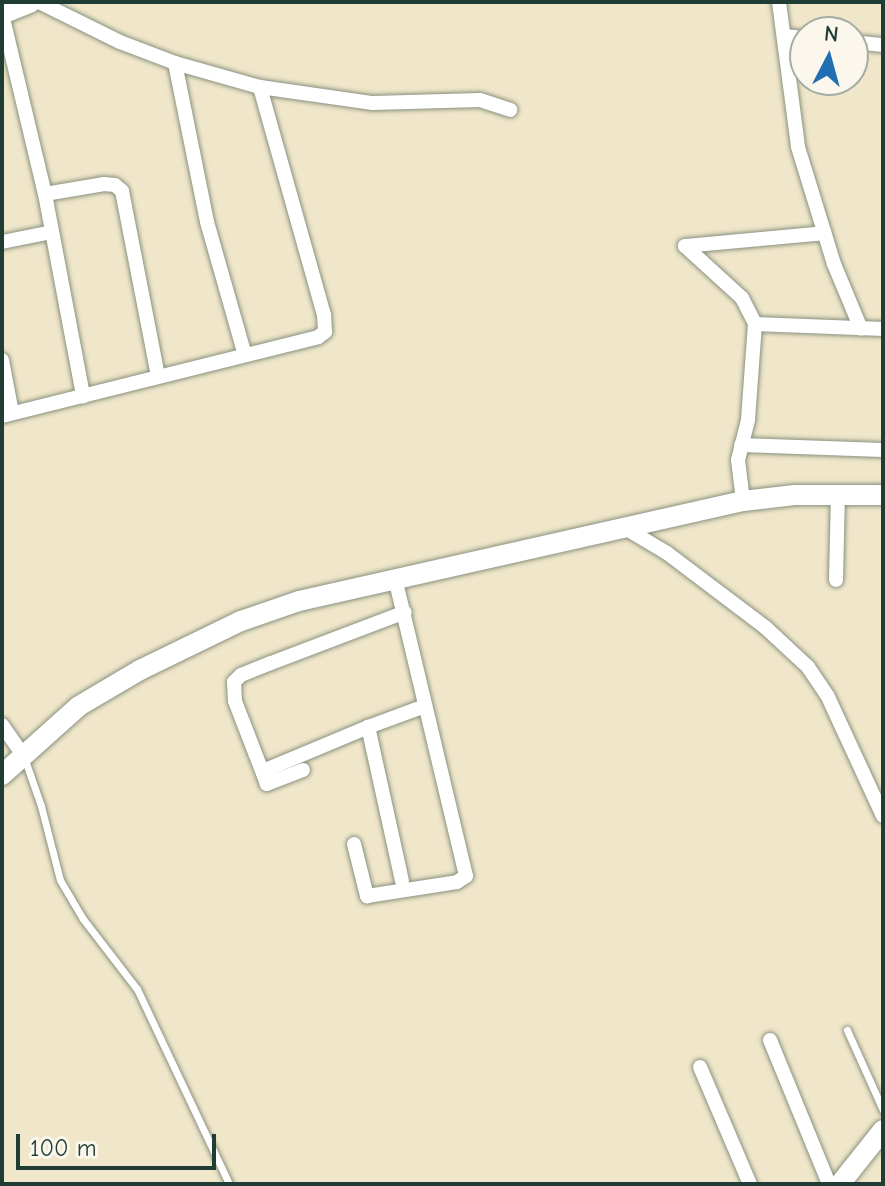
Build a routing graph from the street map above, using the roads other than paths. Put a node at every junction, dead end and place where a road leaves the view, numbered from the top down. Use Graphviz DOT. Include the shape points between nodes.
graph roads {
  1 [pos="31,2"];
  2 [pos="39,2"];
  3 [pos="779,2"];
  4 [pos="2,14"];
  5 [pos="785,36"];
  6 [pos="789,36"];
  7 [pos="175,63"];
  8 [pos="260,87"];
  9 [pos="510,110"];
  10 [pos="45,194"];
  11 [pos="52,232"];
  12 [pos="824,233"];
  13 [pos="2,242"];
  14 [pos="755,324"];
  15 [pos="861,329"];
  16 [pos="883,329"];
  17 [pos="245,355"];
  18 [pos="2,360"];
  19 [pos="158,377"];
  20 [pos="83,396"];
  21 [pos="7,414"];
  22 [pos="741,445"];
  23 [pos="883,450"];
  24 [pos="838,494"];
  25 [pos="883,495"];
  26 [pos="740,502"];
  27 [pos="625,528"];
  28 [pos="395,578"];
  29 [pos="836,580"];
  30 [pos="405,612"];
  31 [pos="425,706"];
  32 [pos="2,725"];
  33 [pos="368,727"];
  34 [pos="22,754"];
  35 [pos="303,770"];
  36 [pos="263,771"];
  37 [pos="2,775"];
  38 [pos="883,816"];
  39 [pos="354,844"];
  40 [pos="402,881"];
  41 [pos="847,1030"];
  42 [pos="770,1040"];
  43 [pos="700,1067"];
  44 [pos="883,1110"];
  45 [pos="883,1130"];
  46 [pos="229,1184"];
  47 [pos="750,1184"];
  48 [pos="829,1184"];
  49 [pos="840,1184"];
  1 -- 4 [label="street"];
  2 -- 7 [label="street"];
  3 -- 5 [label="street"];
  4 -- 10 [label="street"];
  5 -- 6 [label="street"];
  5 -- 12 [label="street" via="792,121"];
  7 -- 8 [label="street"];
  7 -- 17 [label="street" via="204,209"];
  8 -- 9 [label="street" via="373,103 480,100"];
  8 -- 17 [label="street" via="326,324 318,337"];
  10 -- 11 [label="street"];
  10 -- 19 [label="street" via="104,184 122,191"];
  11 -- 13 [label="street"];
  11 -- 20 [label="street"];
  12 -- 14 [label="street" via="685,246 742,298"];
  12 -- 15 [label="street"];
  14 -- 15 [label="street"];
  14 -- 22 [label="street" via="748,420"];
  15 -- 16 [label="street"];
  17 -- 19 [label="street"];
  18 -- 21 [label="street"];
  19 -- 20 [label="street"];
  20 -- 21 [label="street"];
  22 -- 23 [label="street"];
  22 -- 26 [label="street"];
  24 -- 25 [label="street"];
  24 -- 26 [label="street"];
  24 -- 29 [label="street"];
  26 -- 27 [label="street"];
  27 -- 28 [label="street"];
  27 -- 38 [label="street" via="765,627 808,667 835,709"];
  28 -- 30 [label="street"];
  28 -- 34 [label="street" via="299,601 193,643 79,706"];
  30 -- 31 [label="street"];
  30 -- 36 [label="street" via="234,682 235,701"];
  31 -- 33 [label="street"];
  31 -- 39 [label="street" via="466,876 457,882 367,896"];
  32 -- 34 [label="street"];
  33 -- 36 [label="street"];
  33 -- 40 [label="street"];
  34 -- 37 [label="street"];
  34 -- 46 [label="lane" via="60,880 137,989"];
  35 -- 36 [label="street" via="267,784"];
  41 -- 44 [label="lane"];
  42 -- 48 [label="street"];
  43 -- 47 [label="street"];
  45 -- 49 [label="street"];
}
